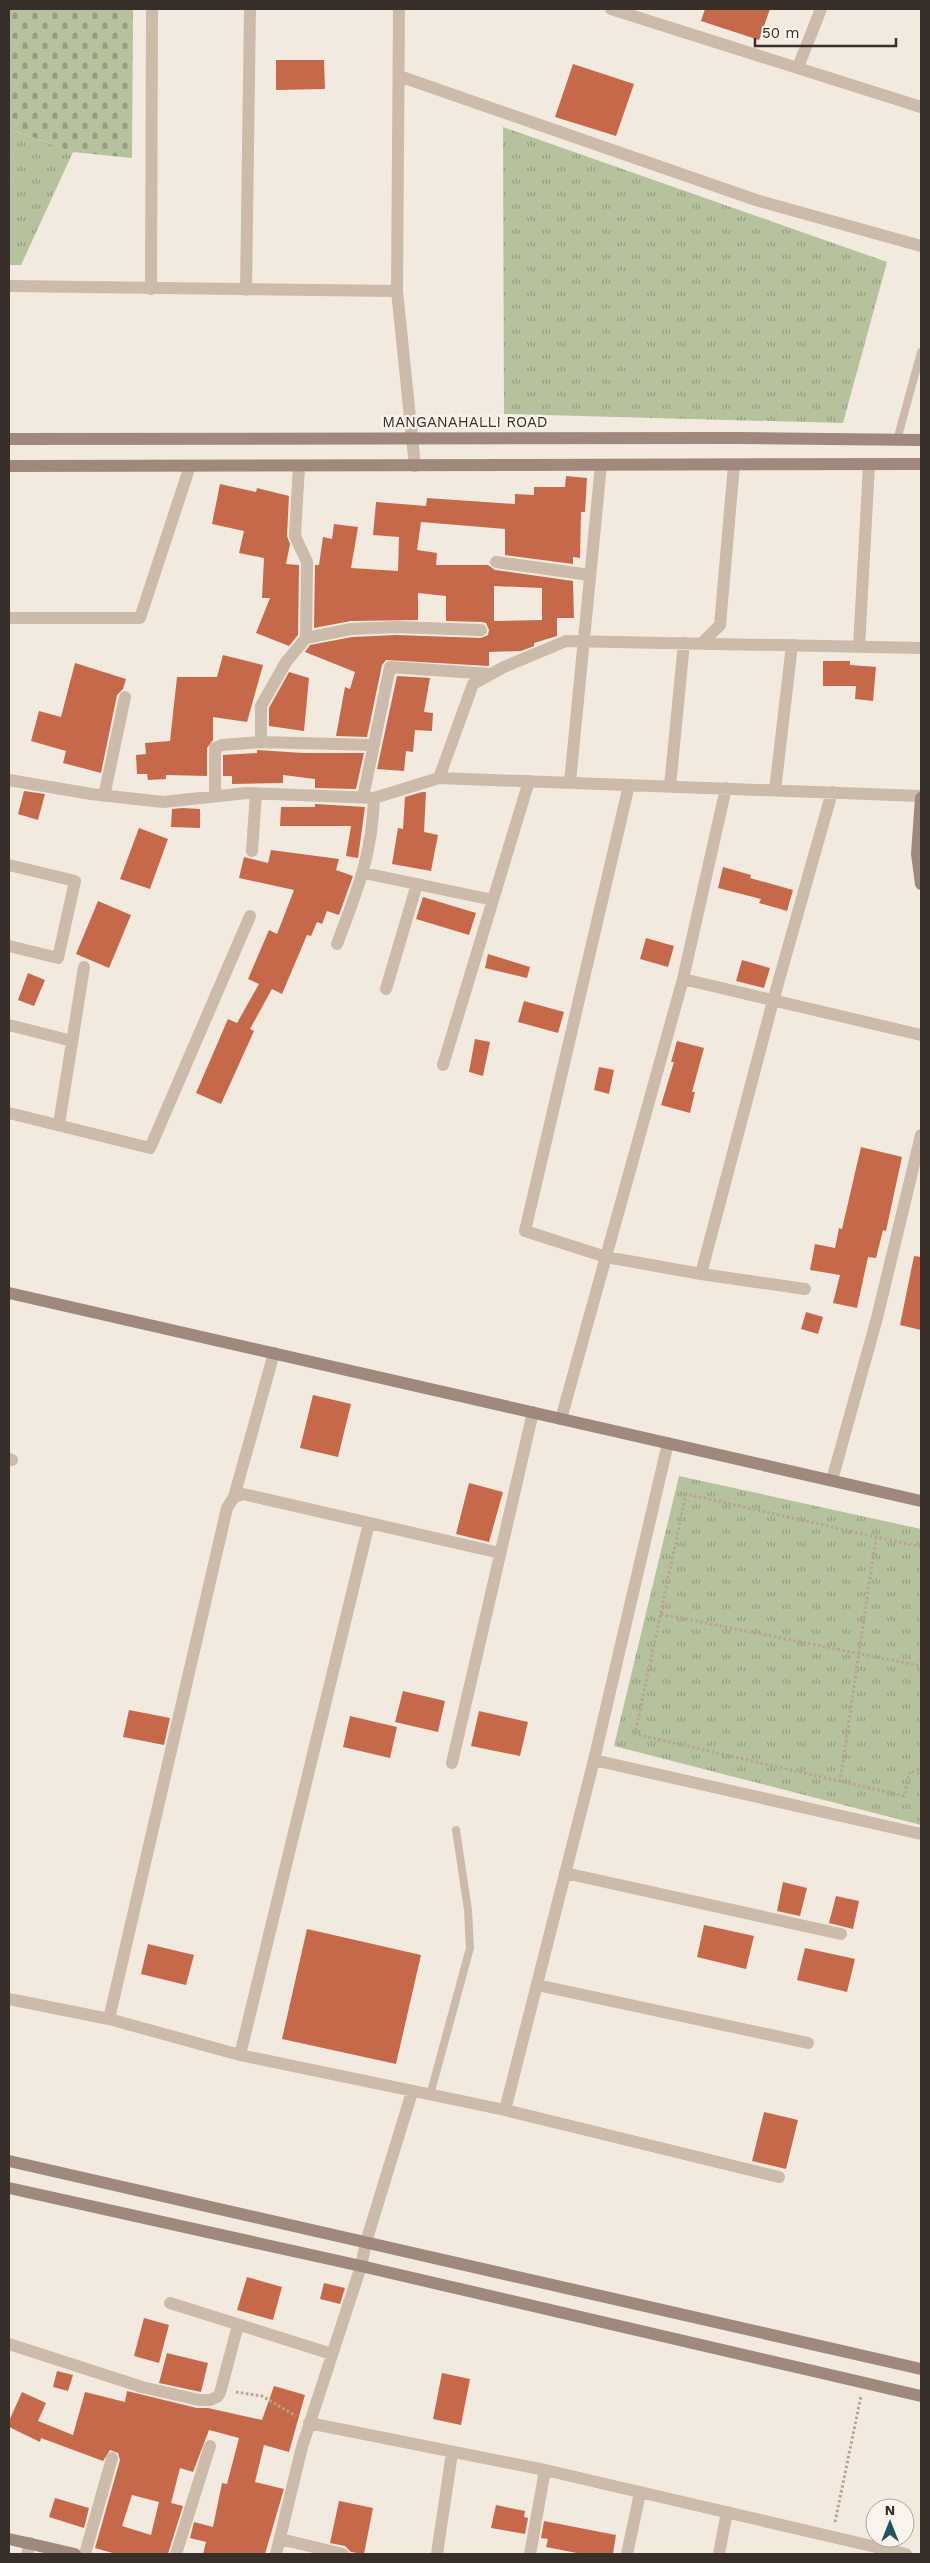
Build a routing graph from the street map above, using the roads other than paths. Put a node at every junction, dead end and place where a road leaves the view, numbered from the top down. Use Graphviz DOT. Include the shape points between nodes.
graph roads {
  1 [pos="152,9"];
  2 [pos="250,9"];
  3 [pos="399,9"];
  4 [pos="611,9"];
  5 [pos="821,9"];
  6 [pos="798,67"];
  7 [pos="399,76"];
  8 [pos="921,107"];
  9 [pos="921,246"];
  10 [pos="9,286"];
  11 [pos="151,289"];
  12 [pos="246,290"];
  13 [pos="397,291"];
  14 [pos="921,352"];
  15 [pos="912,384"];
  16 [pos="921,387"];
  17 [pos="413,438"];
  18 [pos="9,439"];
  19 [pos="897,440"];
  20 [pos="921,440"];
  21 [pos="921,464"];
  22 [pos="601,465"];
  23 [pos="734,465"];
  24 [pos="869,465"];
  25 [pos="9,466"];
  26 [pos="190,466"];
  27 [pos="299,466"];
  28 [pos="415,466"];
  29 [pos="496,562"];
  30 [pos="590,575"];
  31 [pos="9,618"];
  32 [pos="481,630"];
  33 [pos="306,638"];
  34 [pos="584,641"];
  35 [pos="684,643"];
  36 [pos="702,643"];
  37 [pos="792,645"];
  38 [pos="859,647"];
  39 [pos="921,648"];
  40 [pos="491,674"];
  41 [pos="125,697"];
  42 [pos="261,742"];
  43 [pos="374,745"];
  44 [pos="439,778"];
  45 [pos="9,780"];
  46 [pos="529,781"];
  47 [pos="570,782"];
  48 [pos="629,785"];
  49 [pos="670,786"];
  50 [pos="726,788"];
  51 [pos="775,790"];
  52 [pos="832,792"];
  53 [pos="256,793"];
  54 [pos="104,796"];
  55 [pos="215,796"];
  56 [pos="369,797"];
  57 [pos="921,797"];
  58 [pos="252,851"];
  59 [pos="9,865"];
  60 [pos="364,873"];
  61 [pos="417,884"];
  62 [pos="921,884"];
  63 [pos="493,900"];
  64 [pos="250,916"];
  65 [pos="337,944"];
  66 [pos="9,946"];
  67 [pos="84,967"];
  68 [pos="683,979"];
  69 [pos="386,989"];
  70 [pos="773,1001"];
  71 [pos="9,1024"];
  72 [pos="921,1035"];
  73 [pos="72,1041"];
  74 [pos="443,1065"];
  75 [pos="9,1113"];
  76 [pos="59,1124"];
  77 [pos="921,1135"];
  78 [pos="606,1256"];
  79 [pos="700,1274"];
  80 [pos="805,1289"];
  81 [pos="9,1293"];
  82 [pos="274,1353"];
  83 [pos="533,1412"];
  84 [pos="561,1419"];
  85 [pos="668,1443"];
  86 [pos="832,1480"];
  87 [pos="234,1497"];
  88 [pos="921,1501"];
  89 [pos="369,1523"];
  90 [pos="500,1553"];
  91 [pos="594,1760"];
  92 [pos="452,1763"];
  93 [pos="456,1830"];
  94 [pos="921,1834"];
  95 [pos="566,1873"];
  96 [pos="841,1934"];
  97 [pos="537,1985"];
  98 [pos="9,1999"];
  99 [pos="109,2019"];
  100 [pos="808,2043"];
  101 [pos="240,2055"];
  102 [pos="412,2092"];
  103 [pos="430,2095"];
  104 [pos="505,2110"];
  105 [pos="9,2161"];
  106 [pos="779,2177"];
  107 [pos="9,2188"];
  108 [pos="366,2242"];
  109 [pos="361,2266"];
  110 [pos="170,2303"];
  111 [pos="238,2324"];
  112 [pos="9,2344"];
  113 [pos="332,2354"];
  114 [pos="921,2370"];
  115 [pos="921,2396"];
  116 [pos="309,2423"];
  117 [pos="210,2446"];
  118 [pos="452,2453"];
  119 [pos="112,2458"];
  120 [pos="545,2470"];
  121 [pos="640,2493"];
  122 [pos="727,2512"];
  123 [pos="280,2538"];
  124 [pos="9,2539"];
  125 [pos="29,2549"];
  126 [pos="75,2554"];
  127 [pos="85,2554"];
  128 [pos="176,2554"];
  129 [pos="276,2554"];
  130 [pos="343,2554"];
  131 [pos="437,2554"];
  132 [pos="530,2554"];
  133 [pos="627,2554"];
  134 [pos="718,2554"];
  135 [pos="906,2554"];
  1 -- 11 [label="street"];
  2 -- 12 [label="street"];
  3 -- 7 [label="street"];
  4 -- 6 [label="street"];
  5 -- 6 [label="street"];
  6 -- 8 [label="street"];
  7 -- 9 [label="street" via="756,200"];
  7 -- 13 [label="street"];
  10 -- 11 [label="street"];
  11 -- 12 [label="street"];
  12 -- 13 [label="street"];
  13 -- 17 [label="street"];
  14 -- 15 [label="lane"];
  15 -- 16 [label="lane"];
  15 -- 19 [label="lane"];
  17 -- 18 [label="street, MANGANAHALLI ROAD"];
  17 -- 19 [label="street, MANGANAHALLI ROAD"];
  17 -- 28 [label="street"];
  19 -- 20 [label="street, MANGANAHALLI ROAD"];
  21 -- 24 [label="street"];
  22 -- 23 [label="street"];
  22 -- 28 [label="street"];
  22 -- 30 [label="street"];
  23 -- 24 [label="street"];
  23 -- 36 [label="street" via="720,625"];
  24 -- 38 [label="street"];
  25 -- 26 [label="street"];
  26 -- 27 [label="street"];
  26 -- 31 [label="street" via="140,618"];
  27 -- 28 [label="street"];
  27 -- 33 [label="street" via="294,536 307,562"];
  29 -- 30 [label="street"];
  30 -- 34 [label="street"];
  32 -- 33 [label="street" via="387,627 351,629"];
  33 -- 42 [label="street" via="286,662 261,706"];
  34 -- 35 [label="street"];
  34 -- 40 [label="street" via="566,641"];
  34 -- 47 [label="street"];
  35 -- 36 [label="street"];
  35 -- 49 [label="street"];
  36 -- 37 [label="street"];
  37 -- 38 [label="street"];
  37 -- 51 [label="street"];
  38 -- 39 [label="street"];
  40 -- 43 [label="street" via="390,667"];
  40 -- 44 [label="street" via="473,684"];
  41 -- 54 [label="street"];
  42 -- 43 [label="street"];
  42 -- 55 [label="street" via="215,748"];
  43 -- 56 [label="street"];
  44 -- 46 [label="street"];
  44 -- 56 [label="street"];
  45 -- 54 [label="street"];
  46 -- 47 [label="street"];
  46 -- 63 [label="street"];
  47 -- 48 [label="street"];
  48 -- 49 [label="street"];
  48 -- 78 [label="street" via="524,1231"];
  49 -- 50 [label="street"];
  50 -- 51 [label="street"];
  50 -- 68 [label="street"];
  51 -- 52 [label="street"];
  52 -- 57 [label="street"];
  52 -- 70 [label="street"];
  53 -- 55 [label="street"];
  53 -- 56 [label="street"];
  53 -- 58 [label="street"];
  54 -- 55 [label="street" via="163,802"];
  56 -- 60 [label="street" via="373,832"];
  57 -- 62 [label="street" via="917,854"];
  59 -- 66 [label="street" via="75,881 58,958"];
  60 -- 61 [label="street"];
  60 -- 65 [label="street"];
  61 -- 63 [label="street"];
  61 -- 69 [label="street"];
  63 -- 74 [label="street"];
  64 -- 76 [label="street" via="150,1148"];
  67 -- 73 [label="street"];
  68 -- 70 [label="street"];
  68 -- 78 [label="street"];
  70 -- 72 [label="street"];
  70 -- 79 [label="street"];
  71 -- 73 [label="street"];
  73 -- 76 [label="street"];
  75 -- 76 [label="street"];
  77 -- 86 [label="street" via="877,1318"];
  78 -- 79 [label="street"];
  78 -- 84 [label="street"];
  79 -- 80 [label="street"];
  81 -- 82 [label="street"];
  82 -- 83 [label="street"];
  82 -- 87 [label="street"];
  83 -- 84 [label="street"];
  83 -- 90 [label="street"];
  84 -- 85 [label="street"];
  85 -- 86 [label="street"];
  85 -- 91 [label="street"];
  86 -- 88 [label="street"];
  87 -- 89 [label="street" via="243,1494"];
  87 -- 99 [label="street" via="227,1508"];
  89 -- 90 [label="street"];
  89 -- 101 [label="street"];
  90 -- 92 [label="street"];
  91 -- 94 [label="street"];
  91 -- 95 [label="street"];
  93 -- 103 [label="lane" via="470,1948"];
  95 -- 96 [label="street"];
  95 -- 97 [label="street"];
  97 -- 100 [label="street"];
  97 -- 104 [label="street"];
  98 -- 99 [label="street"];
  99 -- 101 [label="street"];
  101 -- 102 [label="street"];
  102 -- 103 [label="street"];
  102 -- 108 [label="street"];
  103 -- 104 [label="street"];
  104 -- 106 [label="street"];
  105 -- 108 [label="street"];
  107 -- 109 [label="street"];
  108 -- 109 [label="street"];
  108 -- 114 [label="street"];
  109 -- 113 [label="street"];
  109 -- 115 [label="street"];
  110 -- 111 [label="street"];
  111 -- 112 [label="street" via="220,2393 210,2400 142,2387"];
  111 -- 113 [label="street"];
  113 -- 116 [label="street"];
  116 -- 118 [label="street"];
  116 -- 123 [label="street"];
  117 -- 128 [label="street"];
  118 -- 120 [label="street"];
  118 -- 131 [label="street"];
  119 -- 127 [label="street"];
  120 -- 121 [label="street"];
  120 -- 132 [label="street"];
  121 -- 122 [label="street"];
  121 -- 133 [label="street"];
  122 -- 134 [label="street"];
  122 -- 135 [label="street"];
  123 -- 129 [label="street"];
  123 -- 130 [label="street"];
  124 -- 125 [label="street"];
  125 -- 126 [label="street"];
}
